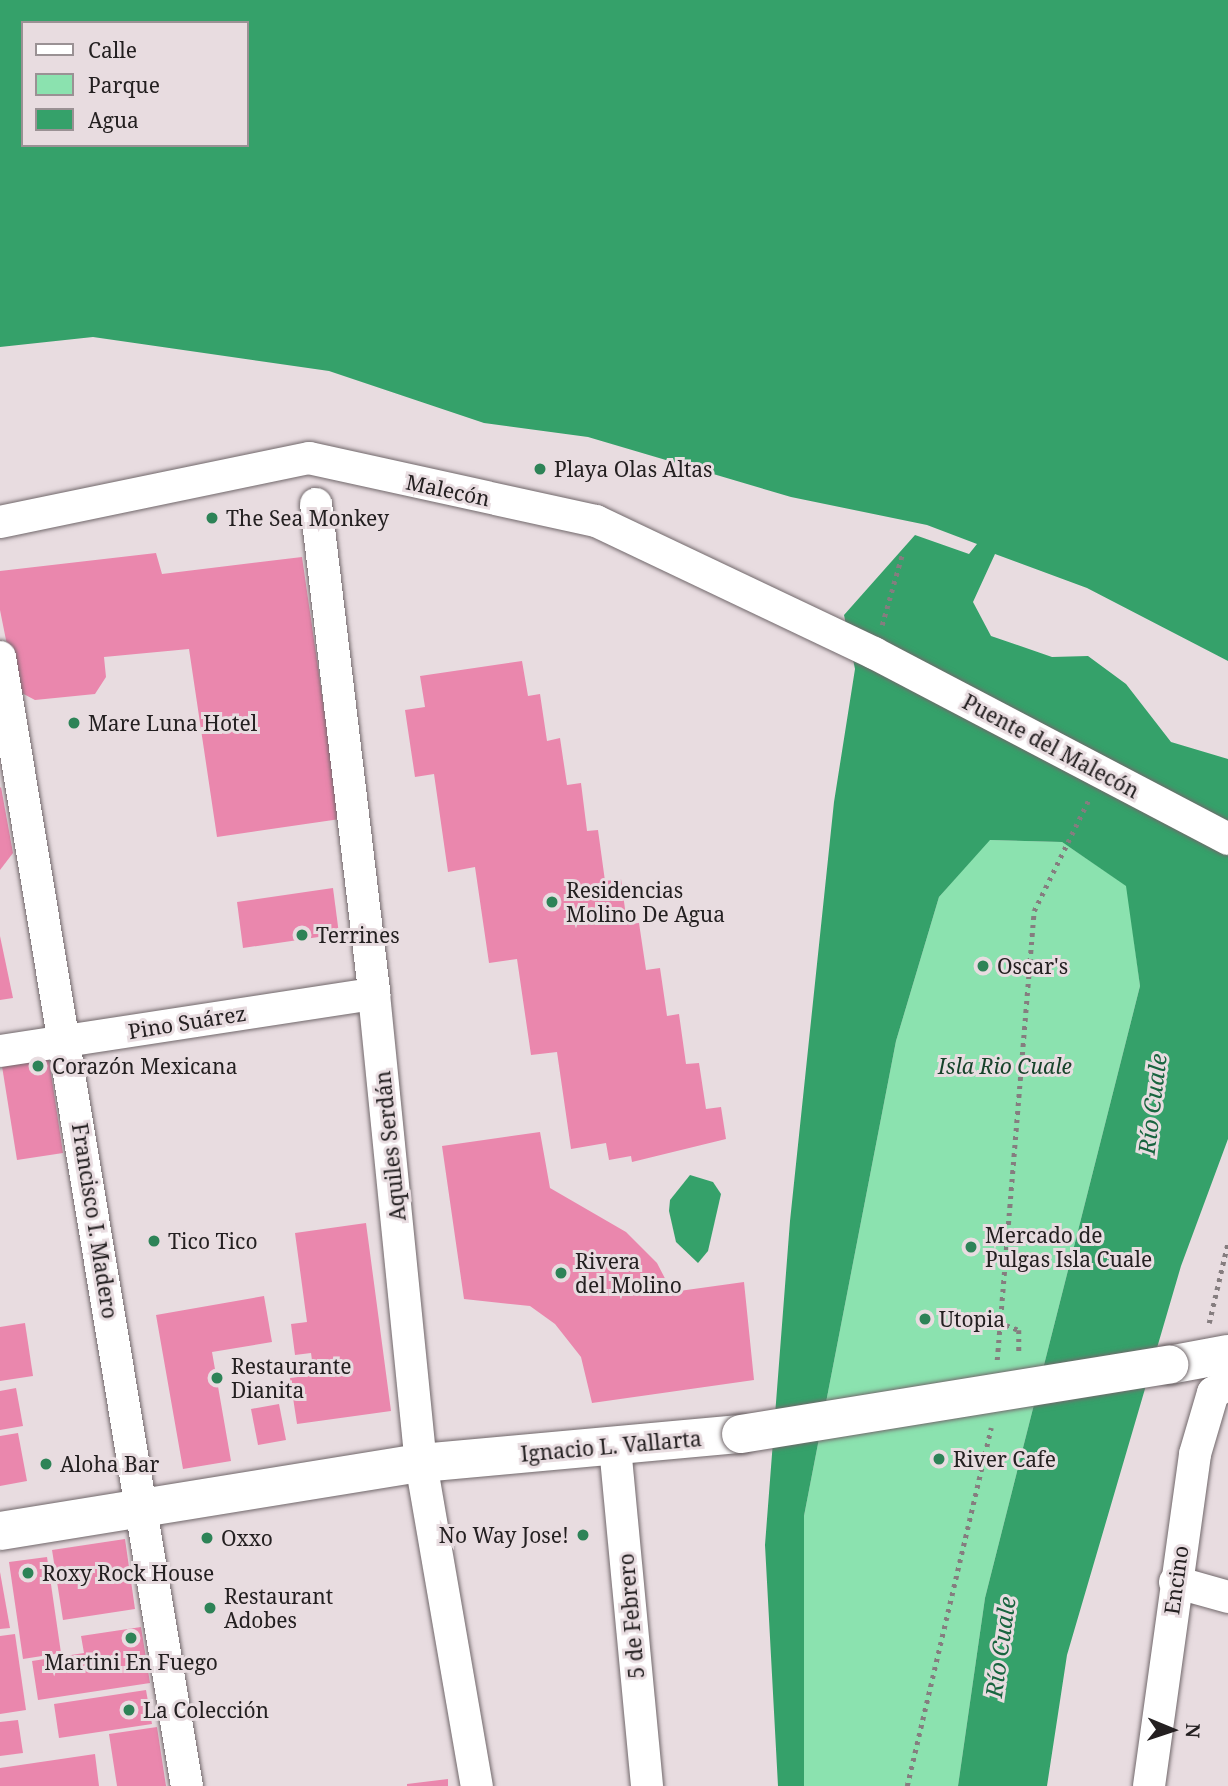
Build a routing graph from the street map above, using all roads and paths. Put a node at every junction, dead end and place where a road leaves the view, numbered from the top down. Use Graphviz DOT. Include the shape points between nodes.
graph roads {
  1 [pos="316,504"];
  2 [pos="0,522"];
  3 [pos="902,555"];
  4 [pos="874,653"];
  5 [pos="0,657"];
  6 [pos="1102,773"];
  7 [pos="1228,839"];
  8 [pos="374,994"];
  9 [pos="66,1041"];
  10 [pos="0,1051"];
  11 [pos="1228,1242"];
  12 [pos="998,1322"];
  13 [pos="1209,1364"];
  14 [pos="1007,1381"];
  15 [pos="992,1424"];
  16 [pos="615,1447"];
  17 [pos="421,1463"];
  18 [pos="138,1507"];
  19 [pos="0,1531"];
  20 [pos="1175,1582"];
  21 [pos="1228,1597"];
  22 [pos="187,1786"];
  23 [pos="477,1786"];
  24 [pos="647,1786"];
  25 [pos="907,1786"];
  26 [pos="1149,1786"];
  1 -- 8 [label="street, Aquiles Serdán"];
  2 -- 4 [label="street, Malecón" via="309,457 596,521"];
  3 -- 4 [label="path"];
  4 -- 6 [label="street, Puente del Malecón"];
  5 -- 9 [label="street, Francisco I. Madero"];
  6 -- 7 [label="street, Puente del Malecón"];
  6 -- 12 [label="path" via="1034,911"];
  8 -- 9 [label="street, Pino Suárez"];
  8 -- 17 [label="street, Aquiles Serdán"];
  9 -- 10 [label="street, Pino Suárez"];
  9 -- 18 [label="street, Francisco I. Madero"];
  11 -- 13 [label="path"];
  12 -- 14 [label="path"];
  12 -- 14 [label="path" via="1019,1330"];
  13 -- 14 [label="main road, Ignacio L. Vallarta, bridge"];
  13 -- 20 [label="street, Encino" via="1213,1393 1195,1454"];
  14 -- 16 [label="main road, Ignacio L. Vallarta, bridge" via="741,1434"];
  15 -- 25 [label="path"];
  16 -- 17 [label="main road, Ignacio L. Vallarta"];
  16 -- 24 [label="street, 5 de Febrero"];
  17 -- 18 [label="main road, Ignacio L. Vallarta"];
  17 -- 23 [label="street, Aquiles Serdán"];
  18 -- 19 [label="main road, Ignacio L. Vallarta"];
  18 -- 22 [label="street, Francisco I. Madero"];
  20 -- 21 [label="street"];
  20 -- 26 [label="street, Encino"];
}
